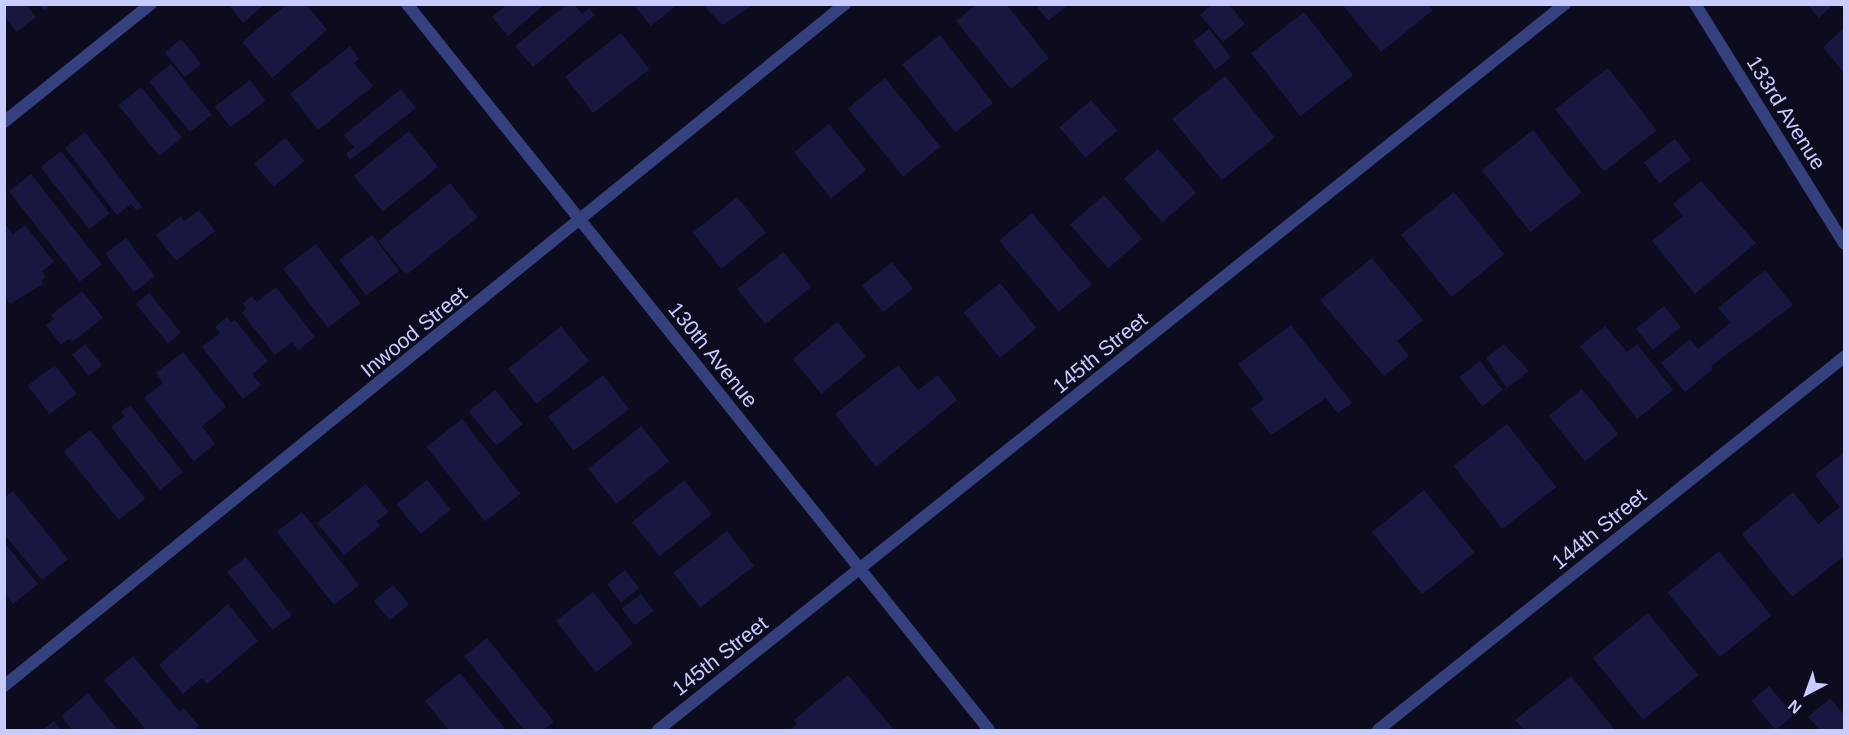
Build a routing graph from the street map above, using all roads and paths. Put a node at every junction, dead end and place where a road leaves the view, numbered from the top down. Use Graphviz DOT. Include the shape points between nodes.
graph roads {
  1 [pos="151,4"];
  2 [pos="407,4"];
  3 [pos="845,4"];
  4 [pos="1565,4"];
  5 [pos="1695,4"];
  6 [pos="4,122"];
  7 [pos="582,222"];
  8 [pos="1845,243"];
  9 [pos="1845,357"];
  10 [pos="861,570"];
  11 [pos="4,686"];
  12 [pos="658,730"];
  13 [pos="989,730"];
  14 [pos="1378,730"];
  1 -- 6 [label="street"];
  2 -- 7 [label="street, 130th Avenue"];
  3 -- 7 [label="street, Inwood Street"];
  4 -- 10 [label="street, 145th Street"];
  5 -- 8 [label="street, 133rd Avenue"];
  7 -- 10 [label="street, 130th Avenue"];
  7 -- 11 [label="street, Inwood Street"];
  9 -- 14 [label="street, 144th Street"];
  10 -- 12 [label="street, 145th Street"];
  10 -- 13 [label="street, 130th Avenue"];
}
